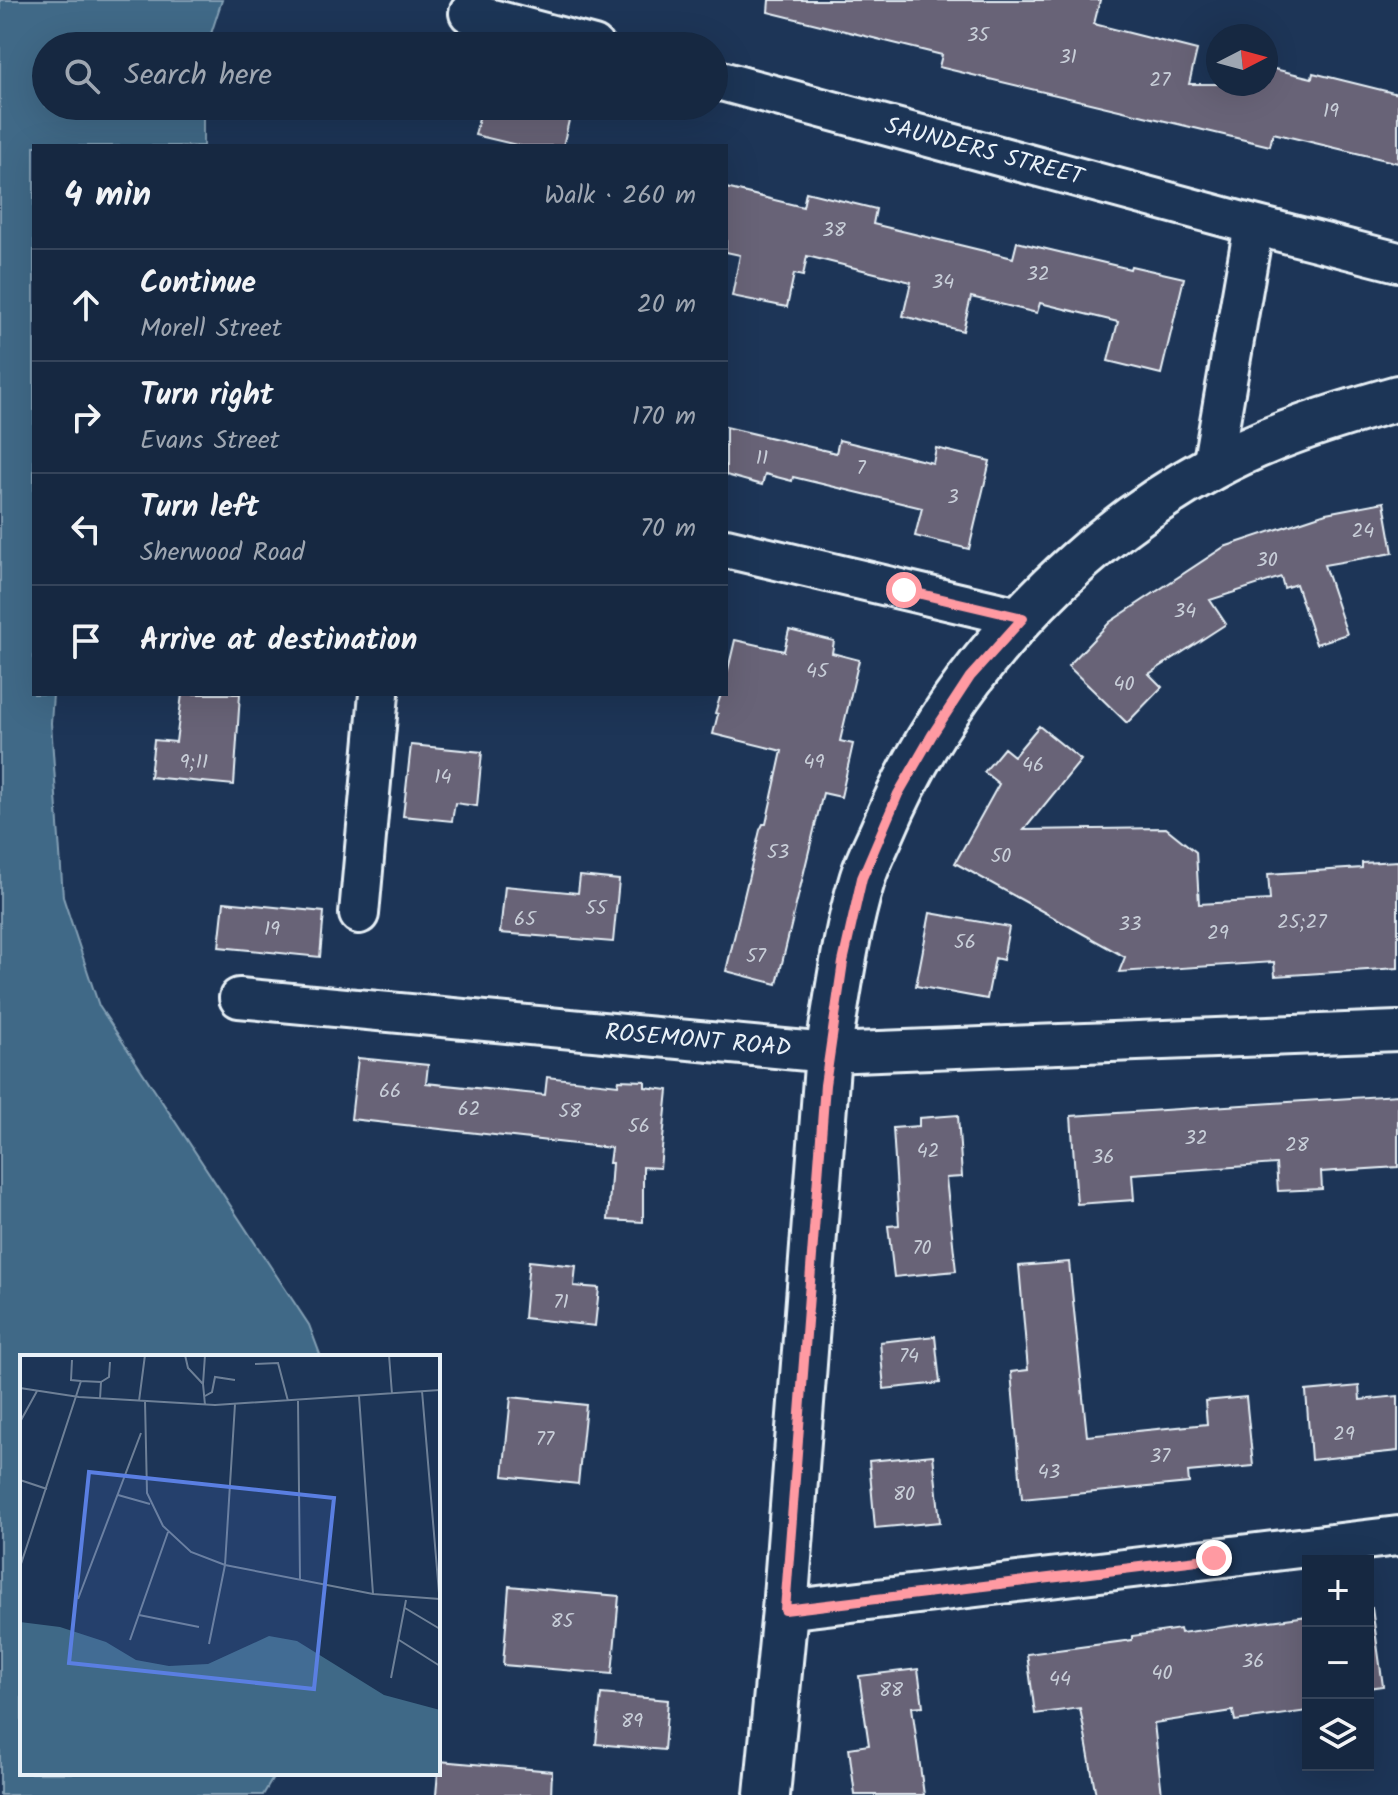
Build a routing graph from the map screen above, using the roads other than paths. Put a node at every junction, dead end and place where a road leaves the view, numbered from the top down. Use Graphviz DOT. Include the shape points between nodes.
graph roads {
  1 [pos="469,13"];
  2 [pos="541,32"];
  3 [pos="728,83"];
  4 [pos="1254,225"];
  5 [pos="1398,262"];
  6 [pos="1398,398"];
  7 [pos="1212,467"];
  8 [pos="728,548"];
  9 [pos="1023,618"];
  10 [pos="379,696"];
  11 [pos="359,914"];
  12 [pos="239,998"];
  13 [pos="1398,1031"];
  14 [pos="828,1053"];
  15 [pos="1398,1536"];
  16 [pos="785,1610"];
  17 [pos="767,1795"];
  1 -- 2 [label="street"];
  3 -- 4 [label="street, SAUNDERS STREET"];
  4 -- 5 [label="street, SAUNDERS STREET"];
  4 -- 7 [label="street"];
  6 -- 7 [label="street" via="1287,434"];
  7 -- 9 [label="street" via="1106,539"];
  8 -- 9 [label="street"];
  9 -- 14 [label="street" via="970,677 898,794 862,878"];
  10 -- 11 [label="street"];
  12 -- 14 [label="street, ROSEMONT ROAD"];
  13 -- 14 [label="street, ROSEMONT ROAD"];
  14 -- 16 [label="street"];
  15 -- 16 [label="street"];
  16 -- 17 [label="street"];
}
